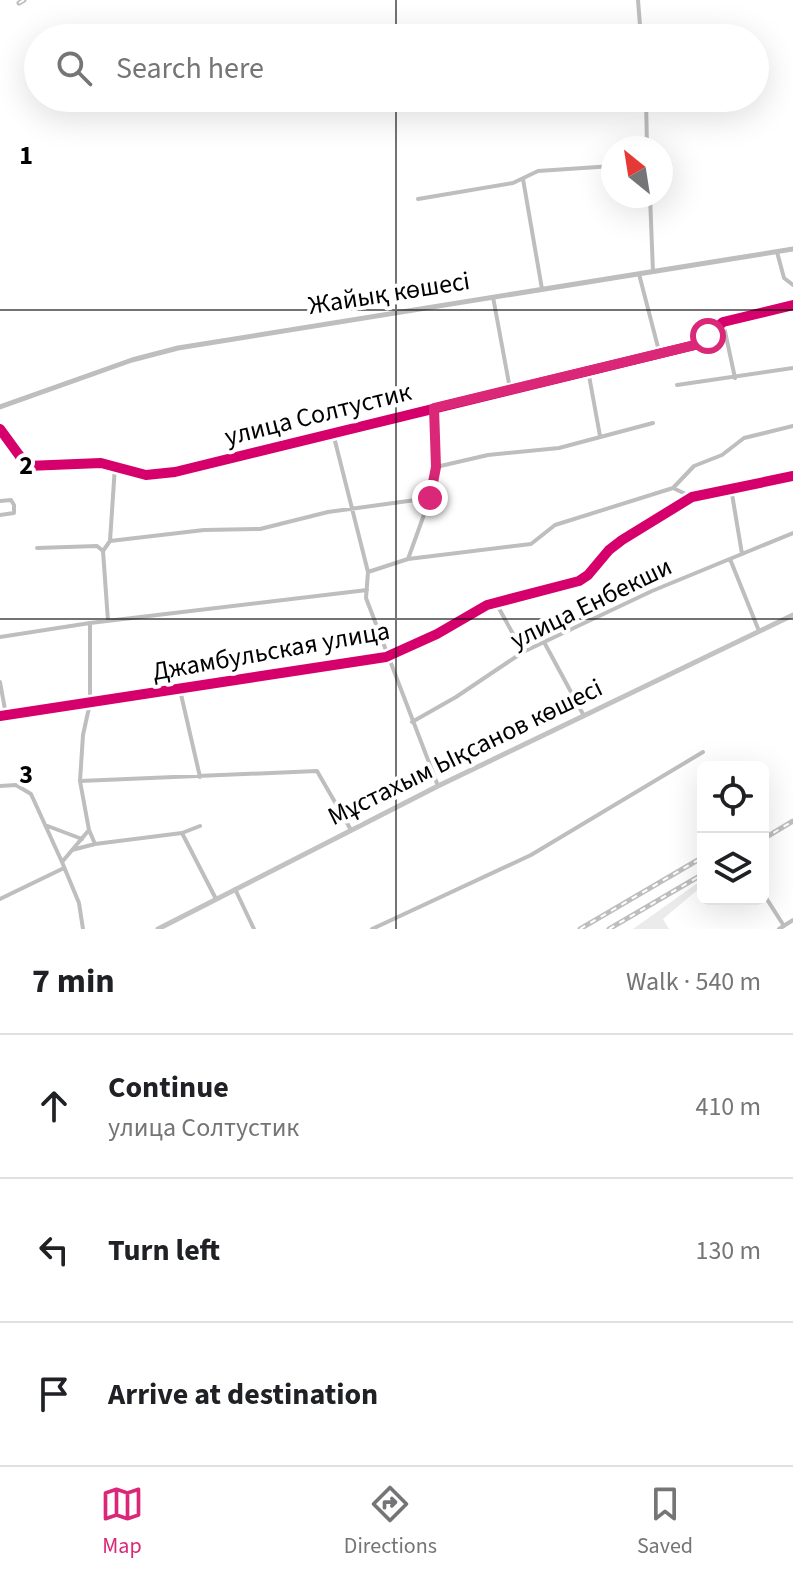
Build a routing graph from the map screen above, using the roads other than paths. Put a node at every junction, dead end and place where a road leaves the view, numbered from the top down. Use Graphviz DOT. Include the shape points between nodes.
graph roads {
  1 [pos="638,0"];
  2 [pos="640,24"];
  3 [pos="646,112"];
  4 [pos="647,136"];
  5 [pos="601,167"];
  6 [pos="523,179"];
  7 [pos="418,199"];
  8 [pos="650,208"];
  9 [pos="793,249"];
  10 [pos="777,252"];
  11 [pos="653,272"];
  12 [pos="639,274"];
  13 [pos="793,285"];
  14 [pos="542,289"];
  15 [pos="492,296"];
  16 [pos="793,305"];
  17 [pos="723,322"];
  18 [pos="660,355"];
  19 [pos="793,368"];
  20 [pos="588,370"];
  21 [pos="735,378"];
  22 [pos="677,385"];
  23 [pos="510,389"];
  24 [pos="0,407"];
  25 [pos="434,408"];
  26 [pos="653,423"];
  27 [pos="793,426"];
  28 [pos="0,429"];
  29 [pos="333,433"];
  30 [pos="600,436"];
  31 [pos="115,466"];
  32 [pos="436,467"];
  33 [pos="793,476"];
  34 [pos="673,488"];
  35 [pos="731,488"];
  36 [pos="692,497"];
  37 [pos="430,498"];
  38 [pos="0,501"];
  39 [pos="351,508"];
  40 [pos="0,515"];
  41 [pos="793,533"];
  42 [pos="110,541"];
  43 [pos="37,548"];
  44 [pos="103,551"];
  45 [pos="742,554"];
  46 [pos="408,559"];
  47 [pos="730,559"];
  48 [pos="368,572"];
  49 [pos="367,590"];
  50 [pos="496,603"];
  51 [pos="793,615"];
  52 [pos="108,621"];
  53 [pos="90,623"];
  54 [pos="759,631"];
  55 [pos="0,637"];
  56 [pos="544,642"];
  57 [pos="523,652"];
  58 [pos="386,657"];
  59 [pos="0,682"];
  60 [pos="180,690"];
  61 [pos="90,703"];
  62 [pos="3,716"];
  63 [pos="584,716"];
  64 [pos="412,722"];
  65 [pos="703,752"];
  66 [pos="200,777"];
  67 [pos="80,781"];
  68 [pos="0,786"];
  69 [pos="438,786"];
  70 [pos="45,825"];
  71 [pos="200,826"];
  72 [pos="89,830"];
  73 [pos="351,830"];
  74 [pos="182,833"];
  75 [pos="82,839"];
  76 [pos="95,844"];
  77 [pos="72,850"];
  78 [pos="63,865"];
  79 [pos="235,889"];
  80 [pos="0,899"];
  81 [pos="216,899"];
  82 [pos="769,904"];
  83 [pos="793,920"];
  84 [pos="781,927"];
  85 [pos="83,929"];
  86 [pos="158,929"];
  87 [pos="254,929"];
  88 [pos="372,929"];
  1 -- 2 [label="street"];
  3 -- 4 [label="street"];
  5 -- 6 [label="street" via="538,171"];
  6 -- 7 [label="street"];
  6 -- 14 [label="street"];
  8 -- 11 [label="street"];
  9 -- 10 [label="street, Жайық көшесі"];
  10 -- 11 [label="street, Жайық көшесі"];
  10 -- 13 [label="street" via="784,278"];
  11 -- 12 [label="street, Жайық көшесі"];
  12 -- 14 [label="street, Жайық көшесі"];
  12 -- 18 [label="street"];
  14 -- 15 [label="street, Жайық көшесі"];
  15 -- 23 [label="street"];
  15 -- 24 [label="street, Жайық көшесі" via="153,353"];
  16 -- 17 [label="street, улица Солтустик"];
  17 -- 18 [label="street, улица Солтустик" via="699,344"];
  17 -- 21 [label="street"];
  18 -- 20 [label="street, улица Солтустик"];
  19 -- 21 [label="street"];
  20 -- 23 [label="street, улица Солтустик"];
  20 -- 30 [label="street"];
  21 -- 22 [label="street"];
  23 -- 25 [label="street, улица Солтустик"];
  25 -- 29 [label="street, улица Солтустик"];
  25 -- 32 [label="street"];
  26 -- 30 [label="street"];
  27 -- 34 [label="street" via="744,438 722,455 694,466"];
  28 -- 31 [label="street, улица Солтустик" via="27,466"];
  29 -- 31 [label="street, улица Солтустик" via="175,472 146,475"];
  29 -- 39 [label="street"];
  30 -- 32 [label="street" via="559,448"];
  31 -- 42 [label="street"];
  32 -- 37 [label="street"];
  33 -- 35 [label="street, Джамбульская улица"];
  34 -- 36 [label="street"];
  34 -- 46 [label="street" via="555,525 531,544"];
  35 -- 36 [label="street, Джамбульская улица"];
  35 -- 45 [label="street"];
  36 -- 50 [label="street, Джамбульская улица" via="622,540 579,581"];
  37 -- 39 [label="street"];
  37 -- 46 [label="street"];
  38 -- 40 [label="street" via="11,500 14,513"];
  39 -- 42 [label="street" via="260,529"];
  39 -- 48 [label="street"];
  41 -- 45 [label="street, улица Енбекши"];
  42 -- 44 [label="street"];
  43 -- 44 [label="street" via="97,546"];
  44 -- 52 [label="street"];
  45 -- 47 [label="street, улица Енбекши"];
  46 -- 48 [label="street"];
  47 -- 54 [label="street"];
  47 -- 56 [label="street, улица Енбекши"];
  48 -- 49 [label="street"];
  49 -- 52 [label="street"];
  49 -- 58 [label="street"];
  50 -- 57 [label="street"];
  50 -- 58 [label="street, Джамбульская улица"];
  51 -- 54 [label="main road, Мұстахым Ықсанов көшесі"];
  52 -- 53 [label="street"];
  53 -- 55 [label="street"];
  53 -- 61 [label="street"];
  54 -- 63 [label="main road, Мұстахым Ықсанов көшесі"];
  56 -- 57 [label="street, улица Енбекши"];
  56 -- 63 [label="street"];
  57 -- 64 [label="street, улица Енбекши"];
  58 -- 60 [label="street, Джамбульская улица"];
  58 -- 64 [label="street"];
  59 -- 62 [label="street"];
  60 -- 61 [label="street, Джамбульская улица"];
  60 -- 66 [label="street"];
  61 -- 62 [label="street, Джамбульская улица"];
  61 -- 67 [label="street"];
  63 -- 69 [label="main road, Мұстахым Ықсанов көшесі"];
  64 -- 69 [label="street"];
  65 -- 88 [label="street" via="531,855"];
  66 -- 67 [label="street"];
  66 -- 73 [label="street" via="317,771"];
  67 -- 72 [label="street"];
  68 -- 70 [label="street" via="28,790"];
  69 -- 73 [label="main road, Мұстахым Ықсанов көшесі"];
  70 -- 75 [label="street"];
  70 -- 78 [label="street"];
  71 -- 74 [label="street"];
  72 -- 75 [label="street"];
  72 -- 76 [label="street"];
  73 -- 79 [label="main road, Мұстахым Ықсанов көшесі"];
  74 -- 76 [label="street"];
  74 -- 81 [label="street"];
  75 -- 77 [label="street"];
  76 -- 77 [label="street"];
  77 -- 78 [label="street"];
  78 -- 80 [label="street"];
  78 -- 85 [label="street"];
  79 -- 81 [label="main road, Мұстахым Ықсанов көшесі"];
  79 -- 87 [label="street"];
  81 -- 86 [label="main road, Мұстахым Ықсанов көшесі"];
  82 -- 84 [label="street"];
  83 -- 84 [label="street"];
}
